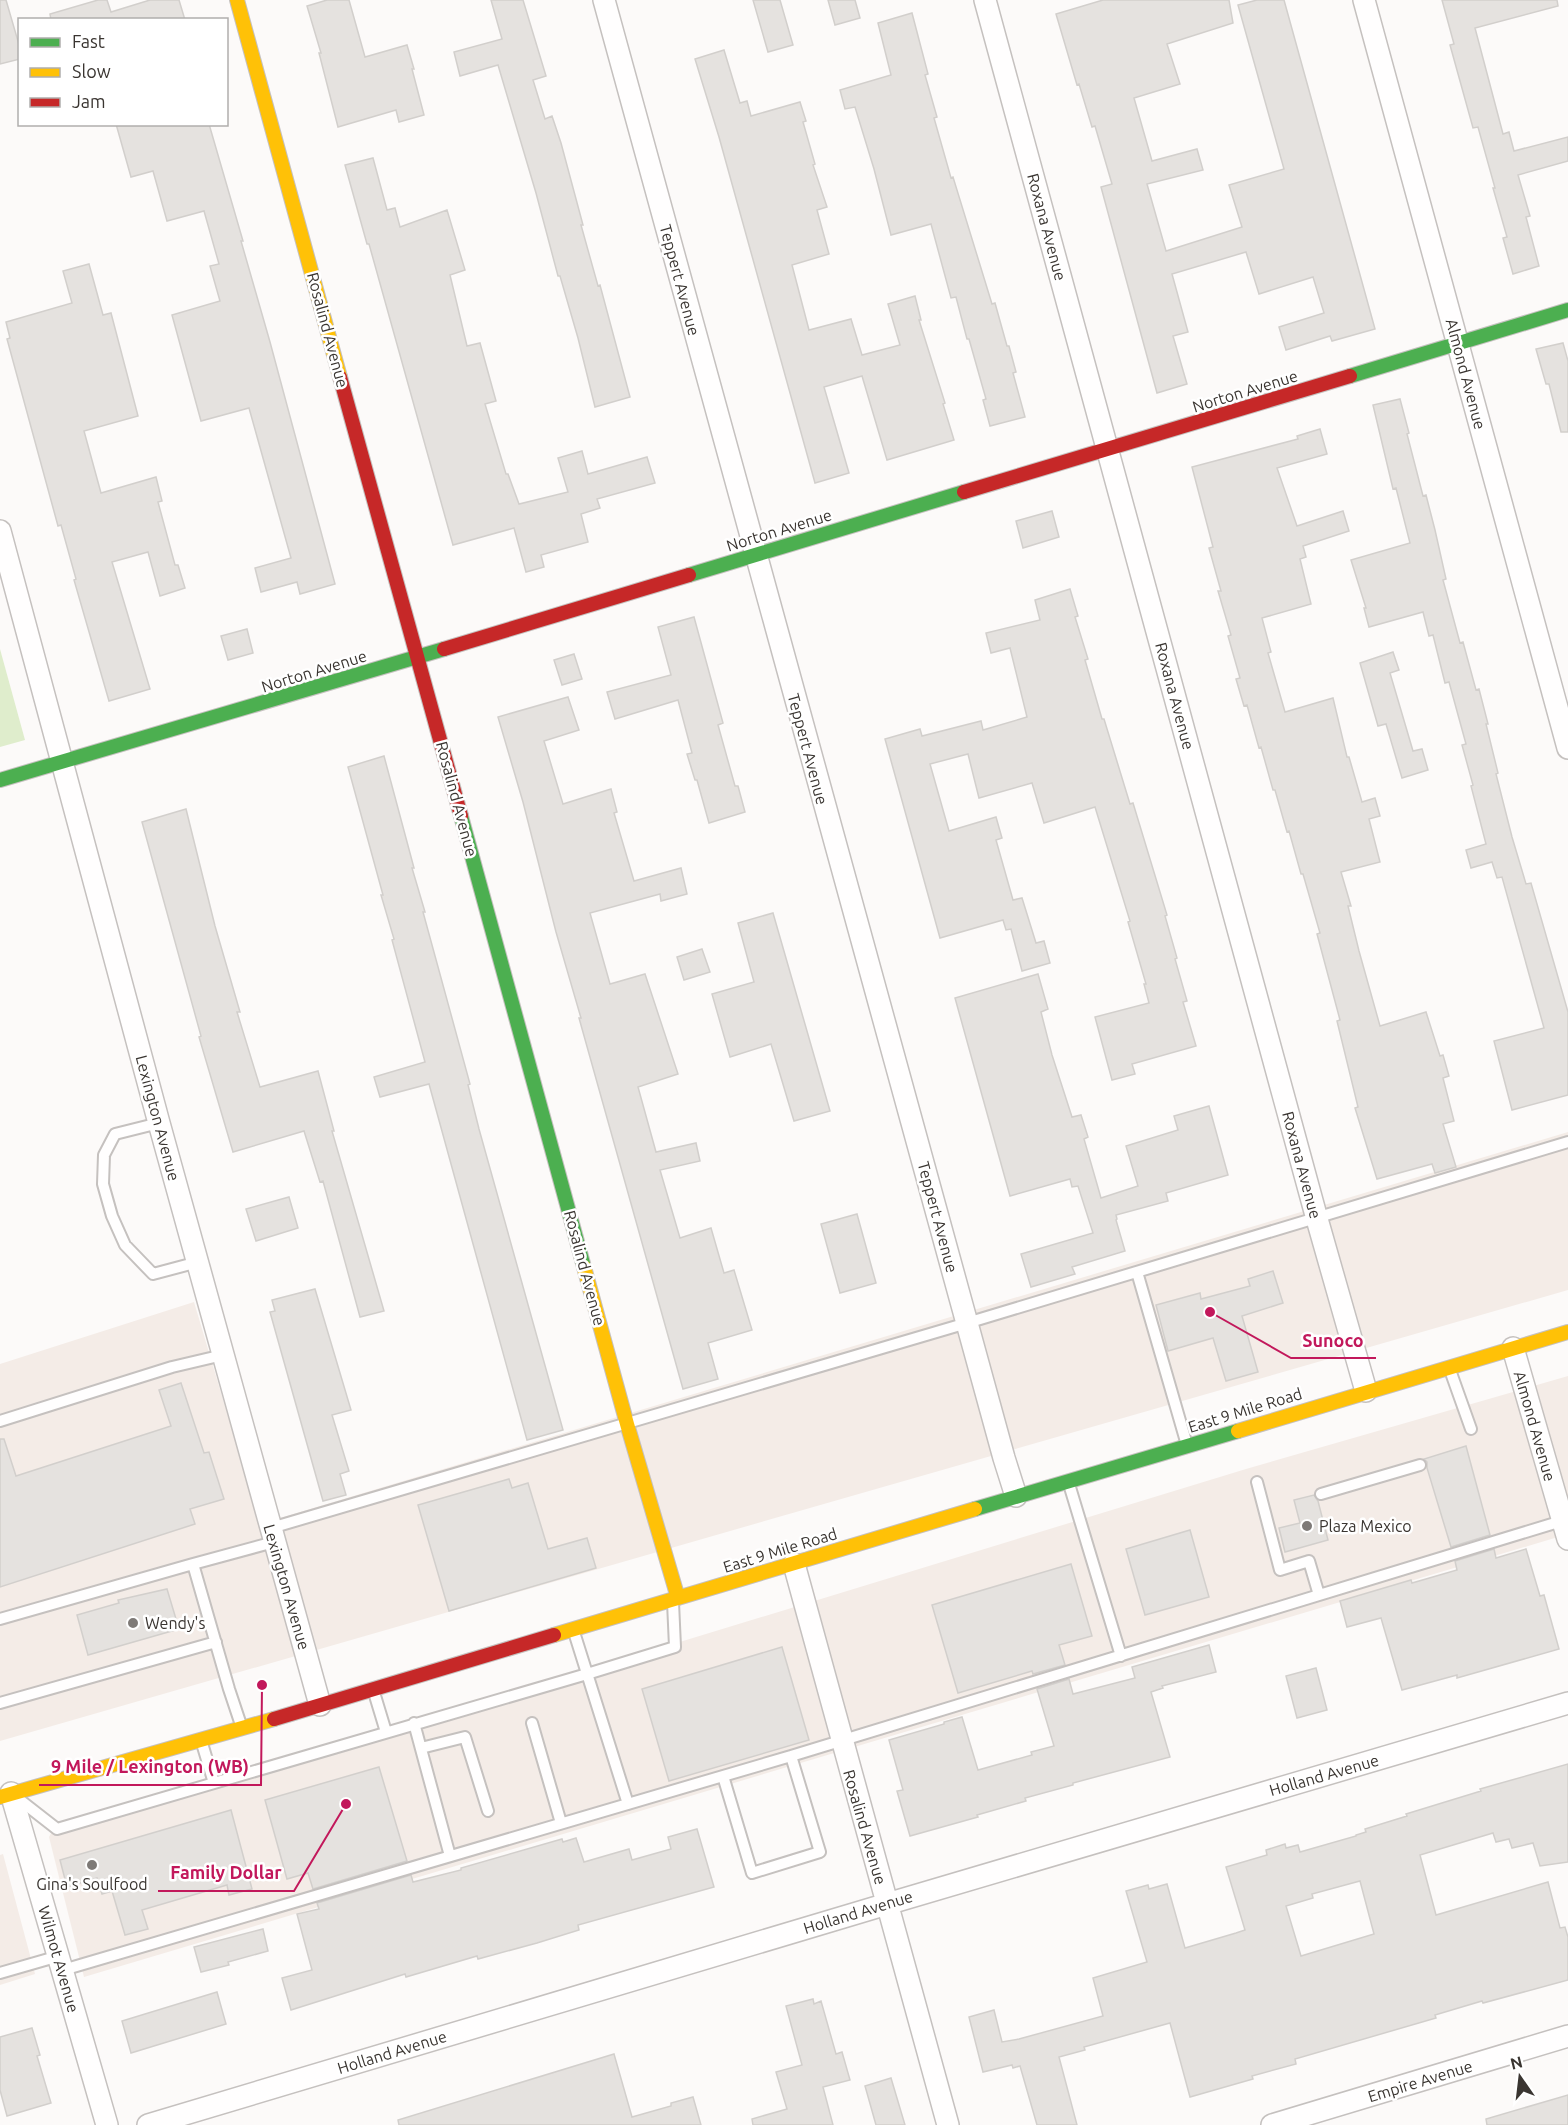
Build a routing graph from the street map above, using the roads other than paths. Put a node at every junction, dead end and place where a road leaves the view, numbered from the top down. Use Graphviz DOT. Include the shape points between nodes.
graph roads {
  1 [pos="237,0"];
  2 [pos="604,0"];
  3 [pos="985,0"];
  4 [pos="1364,0"];
  5 [pos="1568,310"];
  6 [pos="1458,343"];
  7 [pos="1108,450"];
  8 [pos="0,531"];
  9 [pos="754,554"];
  10 [pos="418,657"];
  11 [pos="1568,748"];
  12 [pos="64,763"];
  13 [pos="0,780"];
  14 [pos="159,1123"];
  15 [pos="1568,1142"];
  16 [pos="1317,1219"];
  17 [pos="198,1262"];
  18 [pos="1137,1272"];
  19 [pos="967,1323"];
  20 [pos="1568,1332"];
  21 [pos="1513,1348"];
  22 [pos="224,1355"];
  23 [pos="1449,1367"];
  24 [pos="1366,1391"];
  25 [pos="0,1421"];
  26 [pos="627,1424"];
  27 [pos="1471,1429"];
  28 [pos="1187,1445"];
  29 [pos="1420,1465"];
  30 [pos="1068,1481"];
  31 [pos="1257,1482"];
  32 [pos="1321,1494"];
  33 [pos="1016,1497"];
  34 [pos="1566,1526"];
  35 [pos="273,1535"];
  36 [pos="193,1564"];
  37 [pos="794,1564"];
  38 [pos="1319,1595"];
  39 [pos="676,1598"];
  40 [pos="0,1619"];
  41 [pos="573,1629"];
  42 [pos="216,1642"];
  43 [pos="1121,1656"];
  44 [pos="587,1674"];
  45 [pos="373,1689"];
  46 [pos="0,1703"];
  47 [pos="1568,1703"];
  48 [pos="320,1705"];
  49 [pos="532,1723"];
  50 [pos="414,1724"];
  51 [pos="242,1728"];
  52 [pos="386,1732"];
  53 [pos="201,1740"];
  54 [pos="841,1741"];
  55 [pos="421,1748"];
  56 [pos="791,1756"];
  57 [pos="723,1776"];
  58 [pos="214,1783"];
  59 [pos="3,1794"];
  60 [pos="628,1804"];
  61 [pos="488,1812"];
  62 [pos="561,1823"];
  63 [pos="450,1856"];
  64 [pos="887,1904"];
  65 [pos="61,1963"];
  66 [pos="0,1973"];
  67 [pos="1568,2036"];
  68 [pos="107,2125"];
  69 [pos="148,2125"];
  70 [pos="948,2125"];
  71 [pos="1272,2125"];
  1 -- 10 [label="street, Rosalind Avenue"];
  2 -- 9 [label="street, Teppert Avenue"];
  3 -- 7 [label="street, Roxana Avenue"];
  4 -- 6 [label="street, Almond Avenue"];
  5 -- 6 [label="street, Norton Avenue"];
  6 -- 7 [label="street, Norton Avenue"];
  6 -- 11 [label="street, Almond Avenue"];
  7 -- 9 [label="street, Norton Avenue"];
  7 -- 16 [label="street, Roxana Avenue"];
  8 -- 12 [label="street, Lexington Avenue"];
  9 -- 10 [label="street, Norton Avenue"];
  9 -- 19 [label="street, Teppert Avenue"];
  10 -- 12 [label="street, Norton Avenue"];
  10 -- 26 [label="street, Rosalind Avenue"];
  12 -- 13 [label="street, Norton Avenue"];
  12 -- 14 [label="street, Lexington Avenue"];
  14 -- 17 [label="street, Lexington Avenue"];
  14 -- 17 [label="lane" via="115,1134 104,1155 103,1184 125,1245 153,1274"];
  15 -- 16 [label="lane"];
  16 -- 18 [label="lane"];
  16 -- 24 [label="street, Roxana Avenue"];
  17 -- 22 [label="street, Lexington Avenue"];
  18 -- 19 [label="lane"];
  18 -- 28 [label="lane"];
  19 -- 26 [label="lane"];
  19 -- 33 [label="street, Teppert Avenue"];
  20 -- 21 [label="street, East 9 Mile Road"];
  21 -- 23 [label="street, East 9 Mile Road"];
  21 -- 34 [label="street, Almond Avenue"];
  22 -- 25 [label="lane" via="172,1366"];
  22 -- 35 [label="street, Lexington Avenue"];
  23 -- 24 [label="street, East 9 Mile Road"];
  23 -- 27 [label="lane"];
  24 -- 28 [label="street, East 9 Mile Road"];
  26 -- 35 [label="lane"];
  26 -- 39 [label="street, Rosalind Avenue"];
  28 -- 30 [label="street, East 9 Mile Road"];
  29 -- 32 [label="lane"];
  30 -- 33 [label="street, East 9 Mile Road"];
  30 -- 43 [label="lane"];
  31 -- 38 [label="lane" via="1280,1569 1309,1561"];
  33 -- 37 [label="street, East 9 Mile Road"];
  34 -- 38 [label="lane" via="1502,1535 1374,1573"];
  35 -- 36 [label="lane"];
  35 -- 48 [label="street, Lexington Avenue"];
  36 -- 40 [label="lane"];
  36 -- 42 [label="lane"];
  37 -- 39 [label="street, East 9 Mile Road"];
  37 -- 54 [label="street, Rosalind Avenue"];
  38 -- 43 [label="lane"];
  39 -- 41 [label="street, East 9 Mile Road"];
  39 -- 44 [label="lane" via="675,1647"];
  41 -- 44 [label="lane"];
  41 -- 45 [label="street, East 9 Mile Road"];
  42 -- 46 [label="lane"];
  42 -- 51 [label="lane"];
  43 -- 54 [label="lane"];
  44 -- 50 [label="lane"];
  44 -- 60 [label="lane"];
  45 -- 48 [label="street, East 9 Mile Road"];
  45 -- 52 [label="lane"];
  47 -- 64 [label="street, Holland Avenue"];
  48 -- 51 [label="street, East 9 Mile Road"];
  49 -- 62 [label="lane"];
  50 -- 52 [label="lane"];
  50 -- 55 [label="lane"];
  51 -- 53 [label="street, East 9 Mile Road"];
  52 -- 58 [label="lane"];
  53 -- 58 [label="lane"];
  53 -- 59 [label="street, East 9 Mile Road"];
  54 -- 56 [label="lane"];
  54 -- 64 [label="street, Rosalind Avenue"];
  55 -- 61 [label="lane" via="465,1737"];
  55 -- 63 [label="lane"];
  56 -- 57 [label="lane"];
  56 -- 57 [label="lane" via="820,1852 752,1873"];
  57 -- 60 [label="lane"];
  58 -- 59 [label="lane" via="57,1829"];
  59 -- 65 [label="street, Wilmot Avenue"];
  60 -- 62 [label="lane"];
  62 -- 63 [label="lane"];
  63 -- 65 [label="lane"];
  64 -- 69 [label="street, Holland Avenue"];
  64 -- 70 [label="street, Rosalind Avenue"];
  65 -- 66 [label="lane"];
  65 -- 68 [label="street, Wilmot Avenue"];
  67 -- 71 [label="street, Empire Avenue"];
}
